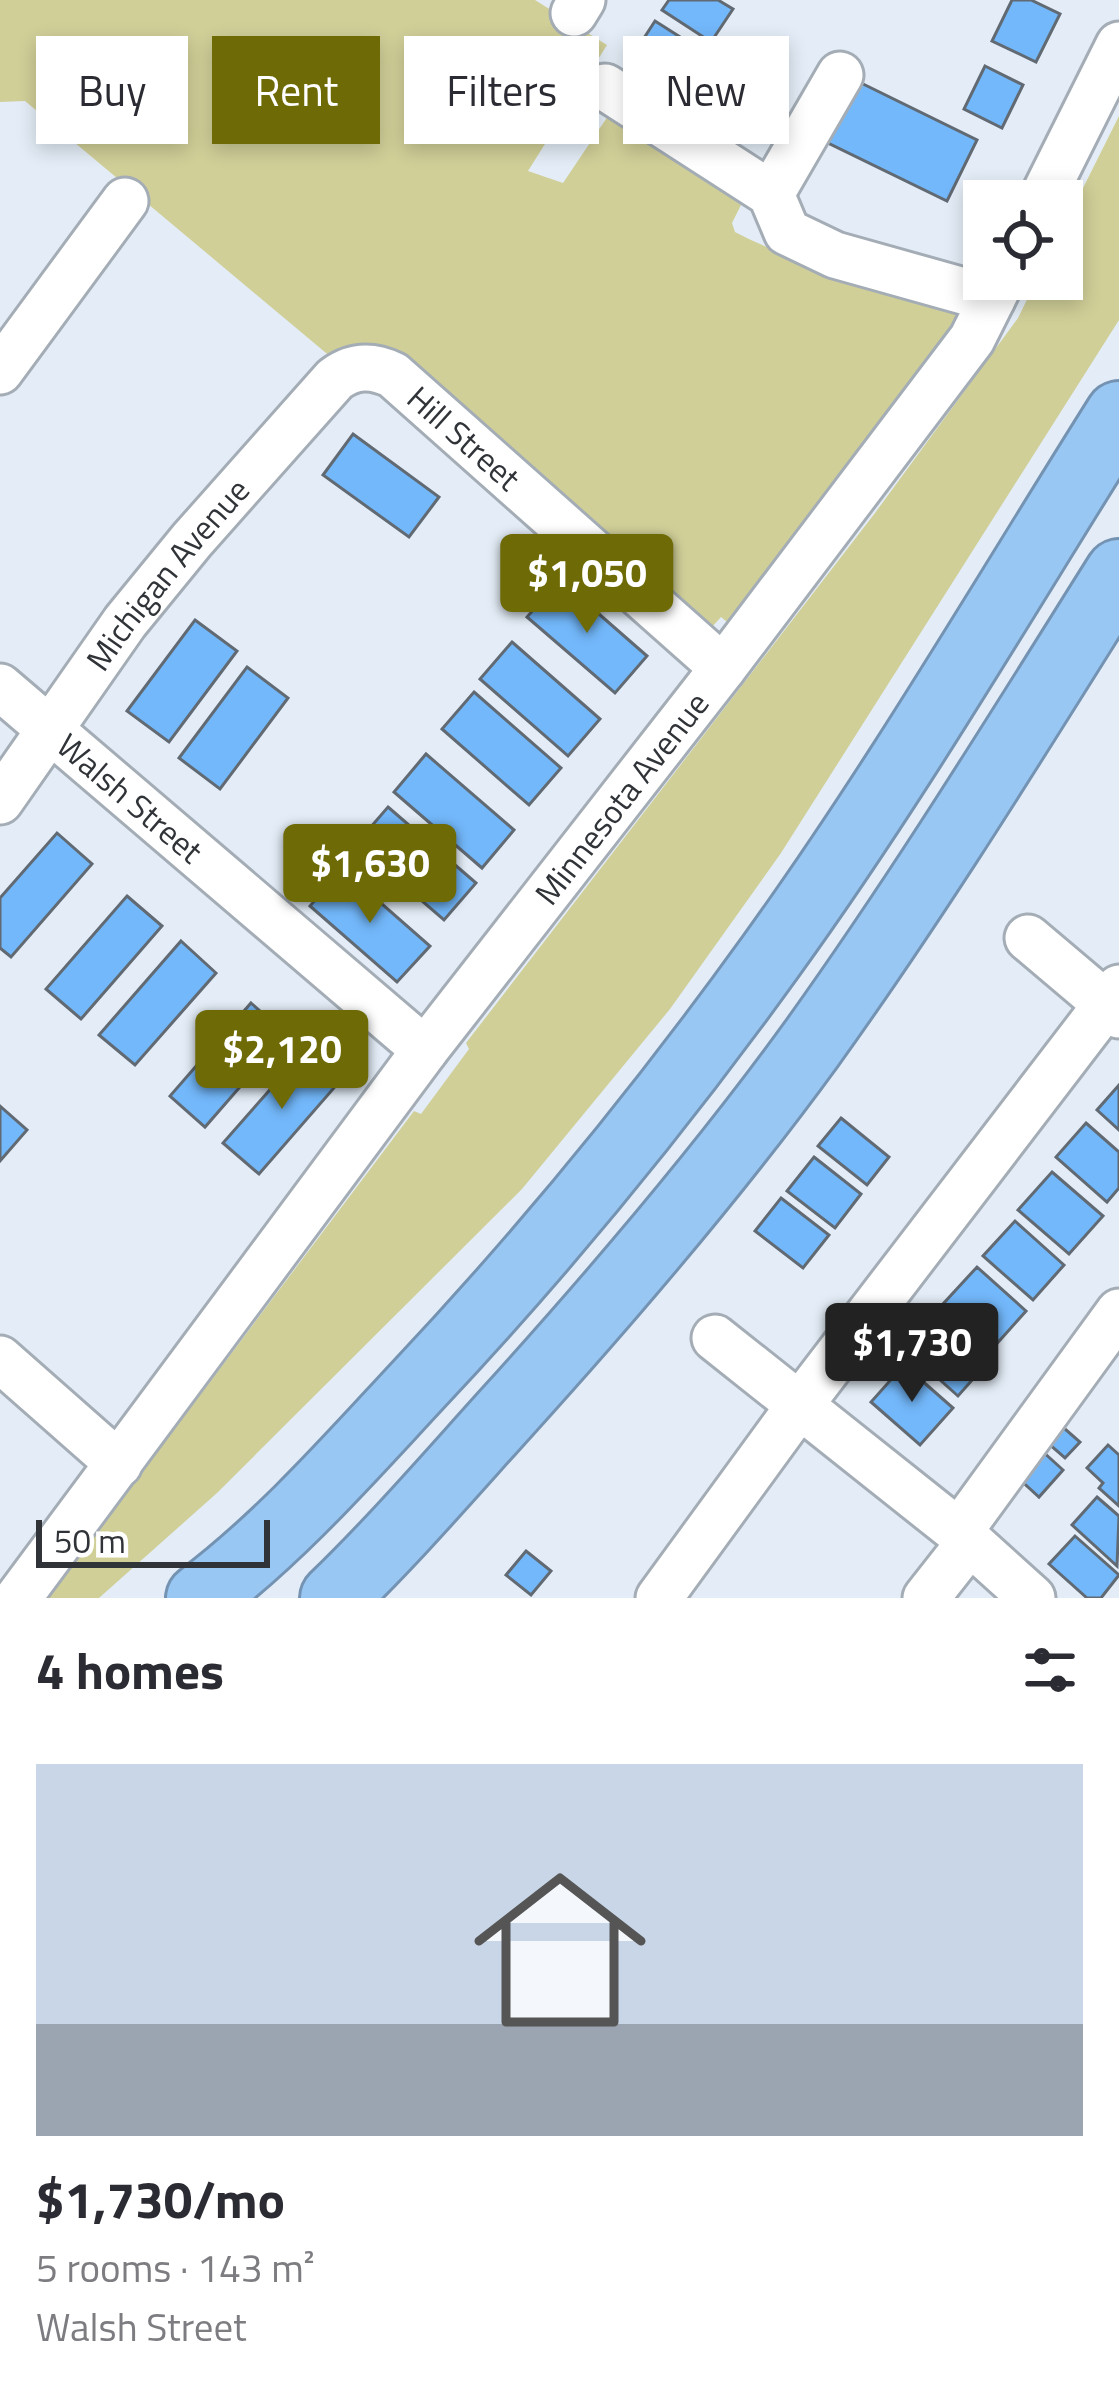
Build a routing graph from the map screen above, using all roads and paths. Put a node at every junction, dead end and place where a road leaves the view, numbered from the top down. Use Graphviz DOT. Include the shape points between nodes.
graph roads {
  1 [pos="1119,46"];
  2 [pos="840,75"];
  3 [pos="605,88"];
  4 [pos="1052,180"];
  5 [pos="770,194"];
  6 [pos="125,201"];
  7 [pos="963,282"];
  8 [pos="992,300"];
  9 [pos="359,368"];
  10 [pos="0,371"];
  11 [pos="1119,415"];
  12 [pos="1119,573"];
  13 [pos="723,668"];
  14 [pos="0,688"];
  15 [pos="50,732"];
  16 [pos="0,801"];
  17 [pos="1028,938"];
  18 [pos="1115,1002"];
  19 [pos="425,1049"];
  20 [pos="1119,1312"];
  21 [pos="715,1338"];
  22 [pos="0,1359"];
  23 [pos="800,1406"];
  24 [pos="119,1464"];
  25 [pos="964,1537"];
  26 [pos="17,1598"];
  27 [pos="200,1598"];
  28 [pos="334,1598"];
  29 [pos="659,1598"];
  30 [pos="926,1598"];
  31 [pos="1032,1598"];
  1 -- 4 [label="street"];
  2 -- 5 [label="street"];
  3 -- 5 [label="street"];
  5 -- 7 [label="street" via="787,232 835,255"];
  6 -- 10 [label="street"];
  8 -- 13 [label="street, Minnesota Avenue" via="972,339"];
  9 -- 13 [label="street, Hill Street" via="393,375"];
  9 -- 15 [label="street, Michigan Avenue" via="335,379 192,540"];
  11 -- 27 [label="highway" via="856,830 674,1087 461,1339"];
  12 -- 28 [label="highway" via="905,908 709,1178 603,1306"];
  13 -- 19 [label="street, Minnesota Avenue"];
  14 -- 15 [label="street, Walsh Street"];
  15 -- 16 [label="street, Michigan Avenue"];
  15 -- 19 [label="street, Walsh Street"];
  17 -- 18 [label="street"];
  18 -- 23 [label="street"];
  19 -- 24 [label="street, Minnesota Avenue"];
  20 -- 25 [label="street"];
  21 -- 23 [label="street"];
  22 -- 24 [label="street"];
  23 -- 25 [label="street"];
  23 -- 29 [label="street"];
  24 -- 26 [label="street, Minnesota Avenue"];
  25 -- 30 [label="street"];
  25 -- 31 [label="street"];
}
